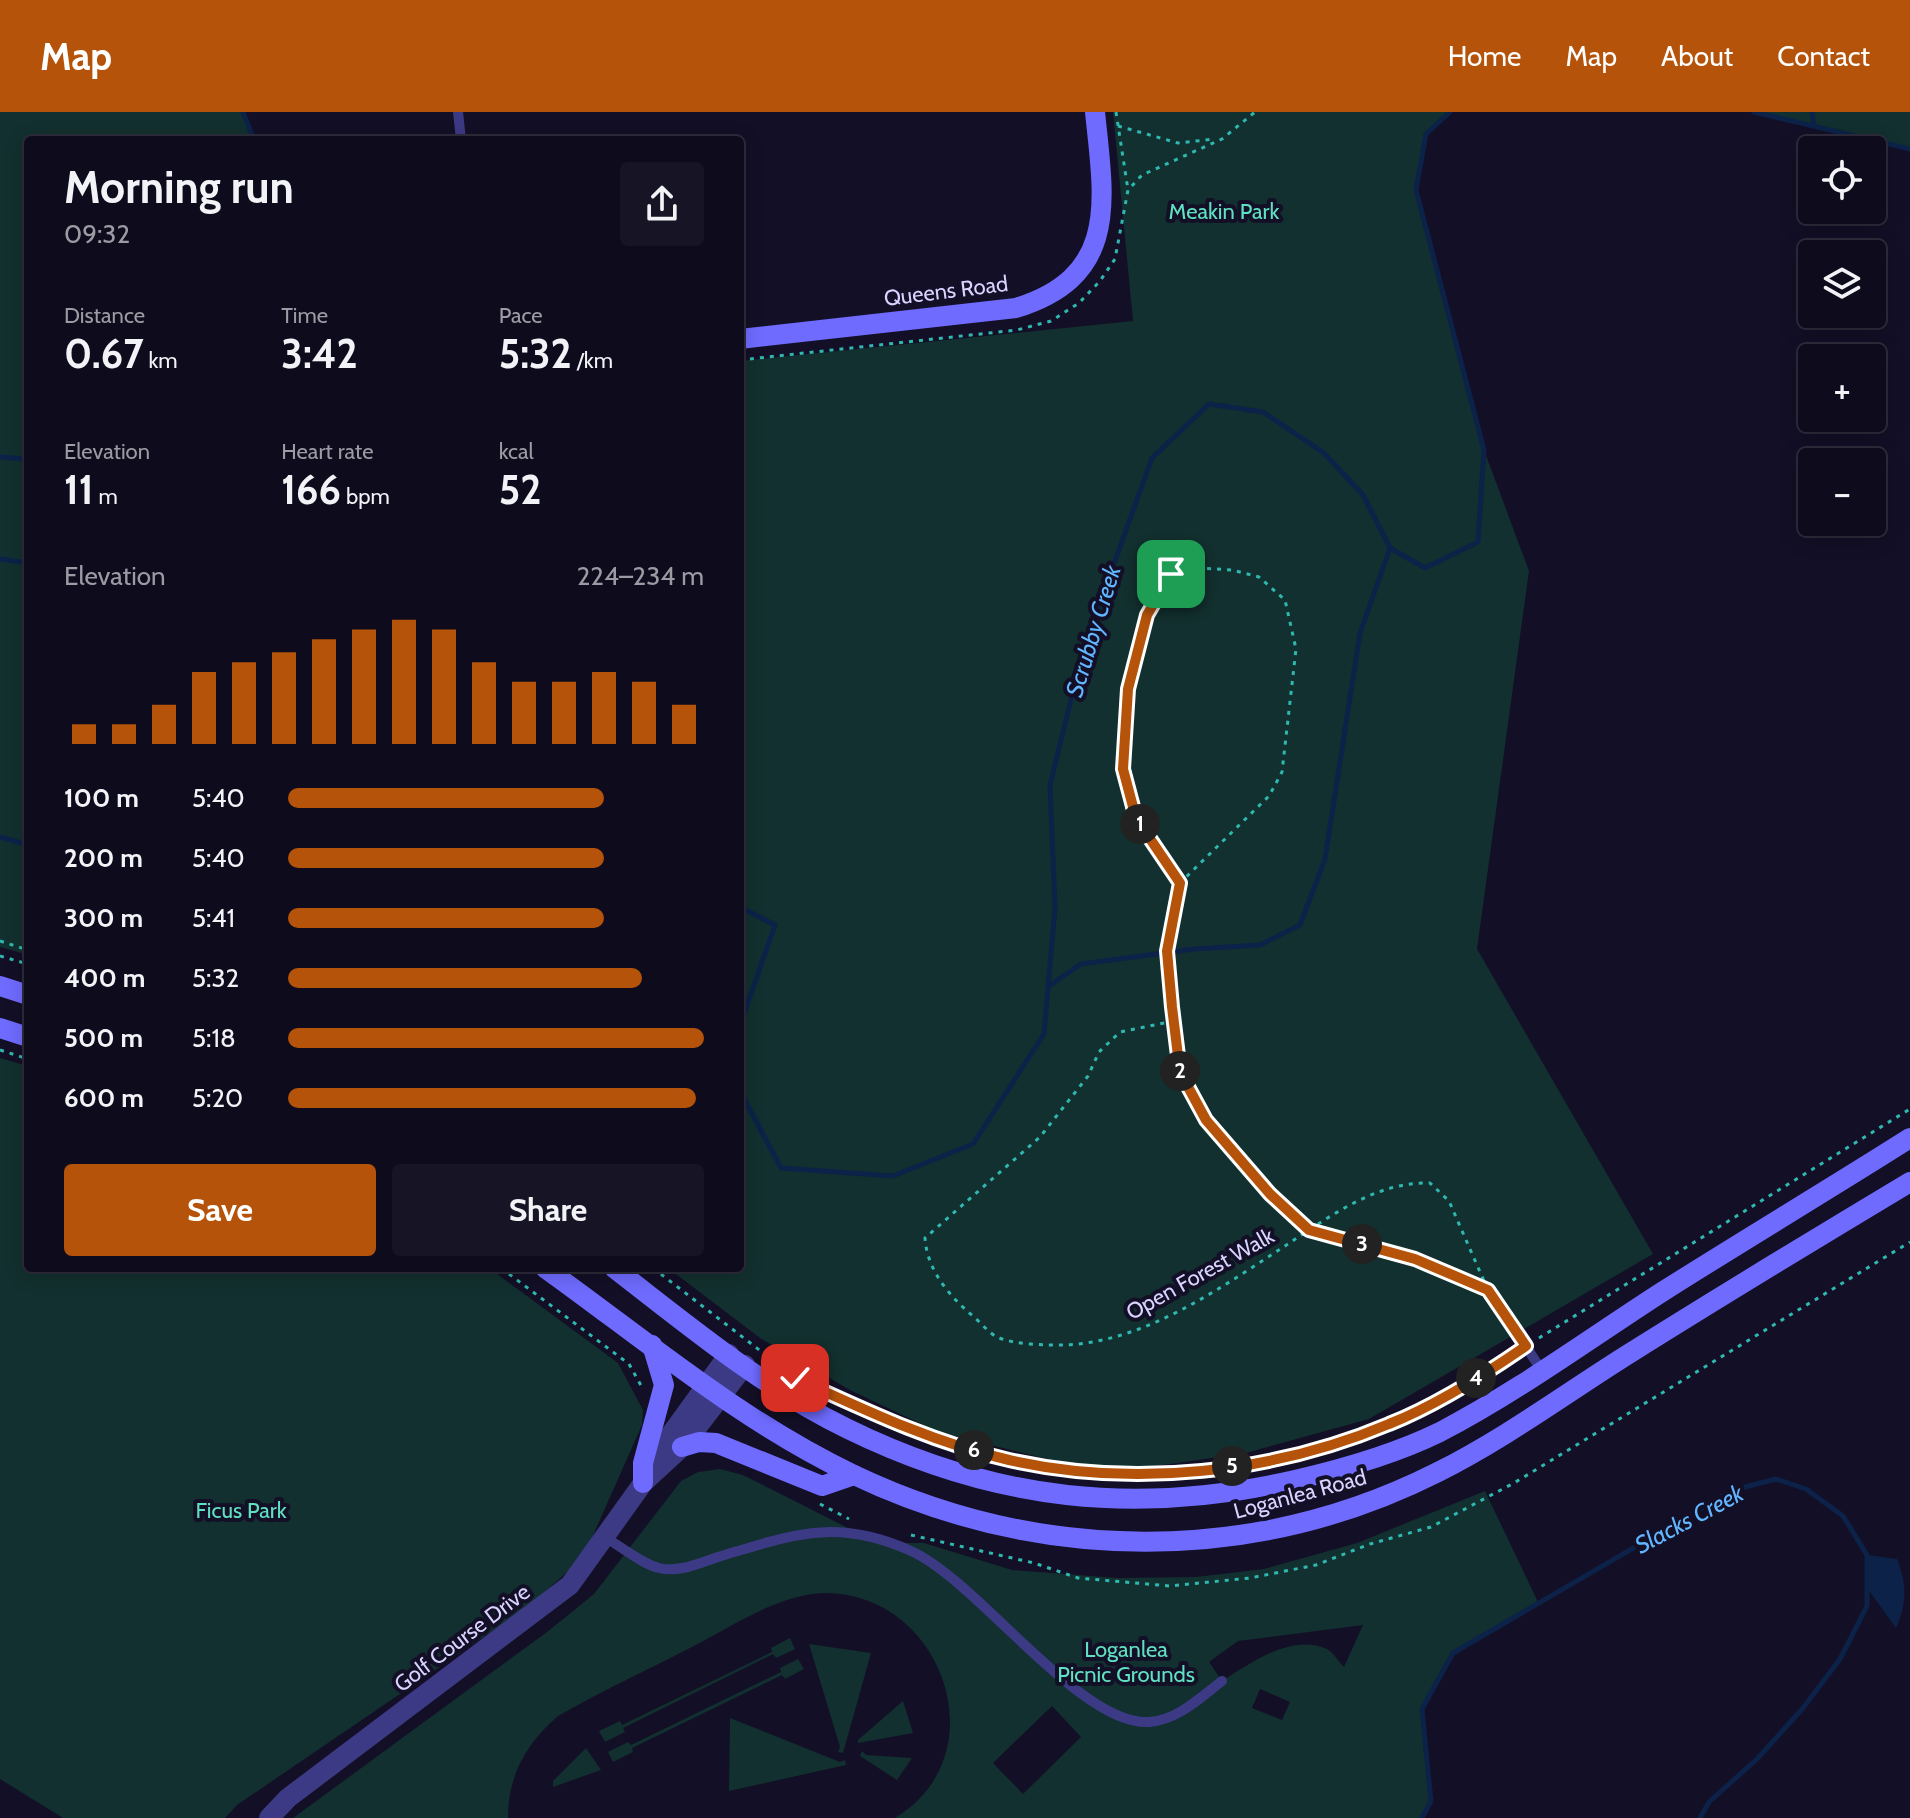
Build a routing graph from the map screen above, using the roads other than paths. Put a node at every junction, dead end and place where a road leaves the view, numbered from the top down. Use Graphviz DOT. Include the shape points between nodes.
graph roads {
  1 [pos="458,112"];
  2 [pos="1095,112"];
  3 [pos="461,136"];
  4 [pos="744,339"];
  5 [pos="24,981"];
  6 [pos="0,983"];
  7 [pos="24,993"];
  8 [pos="0,1028"];
  9 [pos="24,1036"];
  10 [pos="1910,1138"];
  11 [pos="1910,1182"];
  12 [pos="551,1272"];
  13 [pos="619,1272"];
  14 [pos="1501,1308"];
  15 [pos="652,1345"];
  16 [pos="737,1360"];
  17 [pos="1542,1371"];
  18 [pos="715,1390"];
  19 [pos="682,1447"];
  20 [pos="854,1475"];
  21 [pos="649,1476"];
  22 [pos="606,1538"];
  23 [pos="1222,1681"];
  24 [pos="269,1818"];
  1 -- 3 [label="lane"];
  2 -- 4 [label="main road, Queens Road" via="1103,187 1096,245 1065,285 1043,300 1016,308"];
  5 -- 6 [label="main road"];
  6 -- 7 [label="main road"];
  8 -- 9 [label="main road"];
  10 -- 17 [label="main road, Loganlea Road"];
  11 -- 20 [label="main road, Loganlea Road" via="1482,1448 1389,1495 1301,1523 1180,1544 1083,1541 923,1504"];
  12 -- 15 [label="main road, Loganlea Road"];
  13 -- 16 [label="main road, Loganlea Road"];
  14 -- 17 [label="lane"];
  15 -- 18 [label="main road, Loganlea Road"];
  15 -- 21 [label="main road" via="664,1385 643,1463"];
  16 -- 17 [label="main road, Loganlea Road" via="845,1428 933,1466 1006,1486 1083,1498 1162,1501 1247,1491 1380,1456 1438,1433"];
  16 -- 18 [label="street, Golf Course Drive"];
  18 -- 19 [label="street, Golf Course Drive"];
  18 -- 20 [label="main road, Loganlea Road" via="784,1437"];
  18 -- 21 [label="street, Golf Course Drive" via="663,1445"];
  19 -- 20 [label="main road" via="716,1443 822,1486"];
  19 -- 21 [label="street, Golf Course Drive"];
  21 -- 22 [label="street, Golf Course Drive"];
  22 -- 23 [label="lane" via="658,1568 681,1568 797,1533 833,1529 864,1535 913,1551 947,1574 1090,1700 1129,1719 1149,1722 1176,1715"];
  22 -- 24 [label="street, Golf Course Drive" via="570,1585 540,1610 288,1798"];
}
